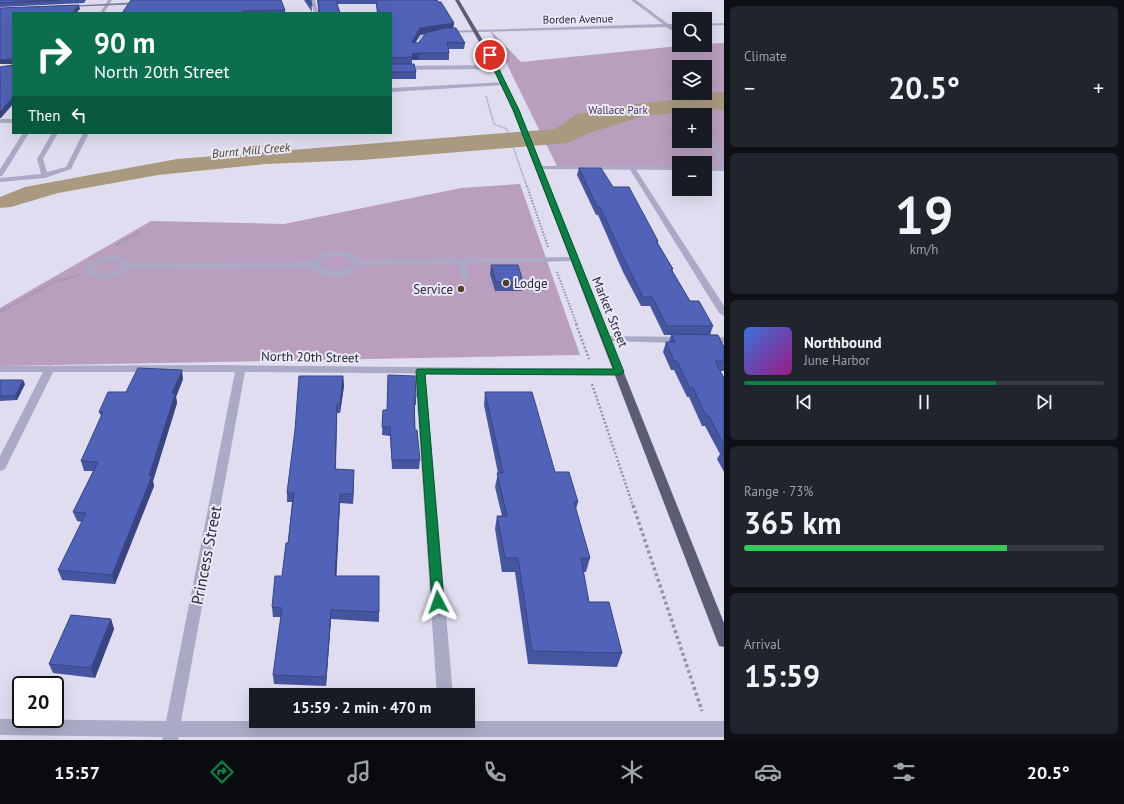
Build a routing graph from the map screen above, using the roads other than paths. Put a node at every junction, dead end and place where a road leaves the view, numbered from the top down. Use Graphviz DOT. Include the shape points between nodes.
graph roads {
  1 [pos="313,0"];
  2 [pos="456,0"];
  3 [pos="633,0"];
  4 [pos="109,2"];
  5 [pos="146,3"];
  6 [pos="61,6"];
  7 [pos="103,12"];
  8 [pos="316,12"];
  9 [pos="724,24"];
  10 [pos="712,25"];
  11 [pos="668,26"];
  12 [pos="672,26"];
  13 [pos="672,29"];
  14 [pos="477,30"];
  15 [pos="415,48"];
  16 [pos="496,67"];
  17 [pos="392,68"];
  18 [pos="504,83"];
  19 [pos="392,90"];
  20 [pos="0,121"];
  21 [pos="12,121"];
  22 [pos="25,134"];
  23 [pos="54,134"];
  24 [pos="86,134"];
  25 [pos="712,144"];
  26 [pos="724,163"];
  27 [pos="538,168"];
  28 [pos="632,168"];
  29 [pos="672,168"];
  30 [pos="712,168"];
  31 [pos="724,169"];
  32 [pos="0,175"];
  33 [pos="45,176"];
  34 [pos="0,180"];
  35 [pos="574,259"];
  36 [pos="462,261"];
  37 [pos="356,263"];
  38 [pos="316,264"];
  39 [pos="126,267"];
  40 [pos="465,278"];
  41 [pos="724,314"];
  42 [pos="606,340"];
  43 [pos="724,340"];
  44 [pos="50,368"];
  45 [pos="0,369"];
  46 [pos="241,369"];
  47 [pos="420,371"];
  48 [pos="619,372"];
  49 [pos="0,467"];
  50 [pos="724,641"];
  51 [pos="444,688"];
  52 [pos="475,725"];
  53 [pos="0,727"];
  54 [pos="337,728"];
  55 [pos="724,729"];
  56 [pos="171,734"];
  1 -- 8 [label="street"];
  2 -- 14 [label="main road, Market Street"];
  3 -- 11 [label="street"];
  4 -- 5 [label="main road"];
  4 -- 6 [label="main road"];
  4 -- 7 [label="street"];
  9 -- 10 [label="street"];
  11 -- 12 [label="street, Borden Avenue"];
  11 -- 13 [label="street"];
  11 -- 14 [label="street, Borden Avenue"];
  14 -- 15 [label="street, Borden Avenue" via="444,32 422,37 420,44"];
  14 -- 16 [label="main road, Market Street"];
  16 -- 17 [label="street"];
  16 -- 18 [label="main road, Market Street"];
  18 -- 19 [label="street"];
  18 -- 27 [label="main road, Market Street"];
  20 -- 21 [label="street"];
  22 -- 32 [label="street"];
  23 -- 33 [label="street" via="40,159"];
  24 -- 33 [label="street" via="69,168"];
  25 -- 26 [label="street"];
  27 -- 28 [label="street"];
  27 -- 35 [label="main road, Market Street"];
  28 -- 29 [label="street"];
  28 -- 41 [label="street"];
  30 -- 31 [label="street"];
  33 -- 34 [label="street"];
  35 -- 36 [label="street"];
  35 -- 42 [label="main road, Market Street"];
  36 -- 37 [label="street"];
  36 -- 40 [label="street"];
  37 -- 38 [label="street" via="348,272 337,274 320,270"];
  37 -- 38 [label="street" via="351,256 340,253 326,254"];
  38 -- 39 [label="street"];
  39 -- 39 [label="street" via="122,260 106,258 92,264 89,270 97,276 108,277"];
  42 -- 43 [label="street"];
  42 -- 48 [label="main road, Market Street"];
  44 -- 45 [label="street, North 20th Street"];
  44 -- 46 [label="street, North 20th Street"];
  44 -- 49 [label="street"];
  46 -- 47 [label="street, North 20th Street"];
  46 -- 56 [label="street, Princess Street"];
  47 -- 48 [label="street, North 20th Street"];
  47 -- 51 [label="street"];
  48 -- 50 [label="main road, Market Street"];
  52 -- 55 [label="street"];
  53 -- 56 [label="street"];
  54 -- 56 [label="street"];
}
